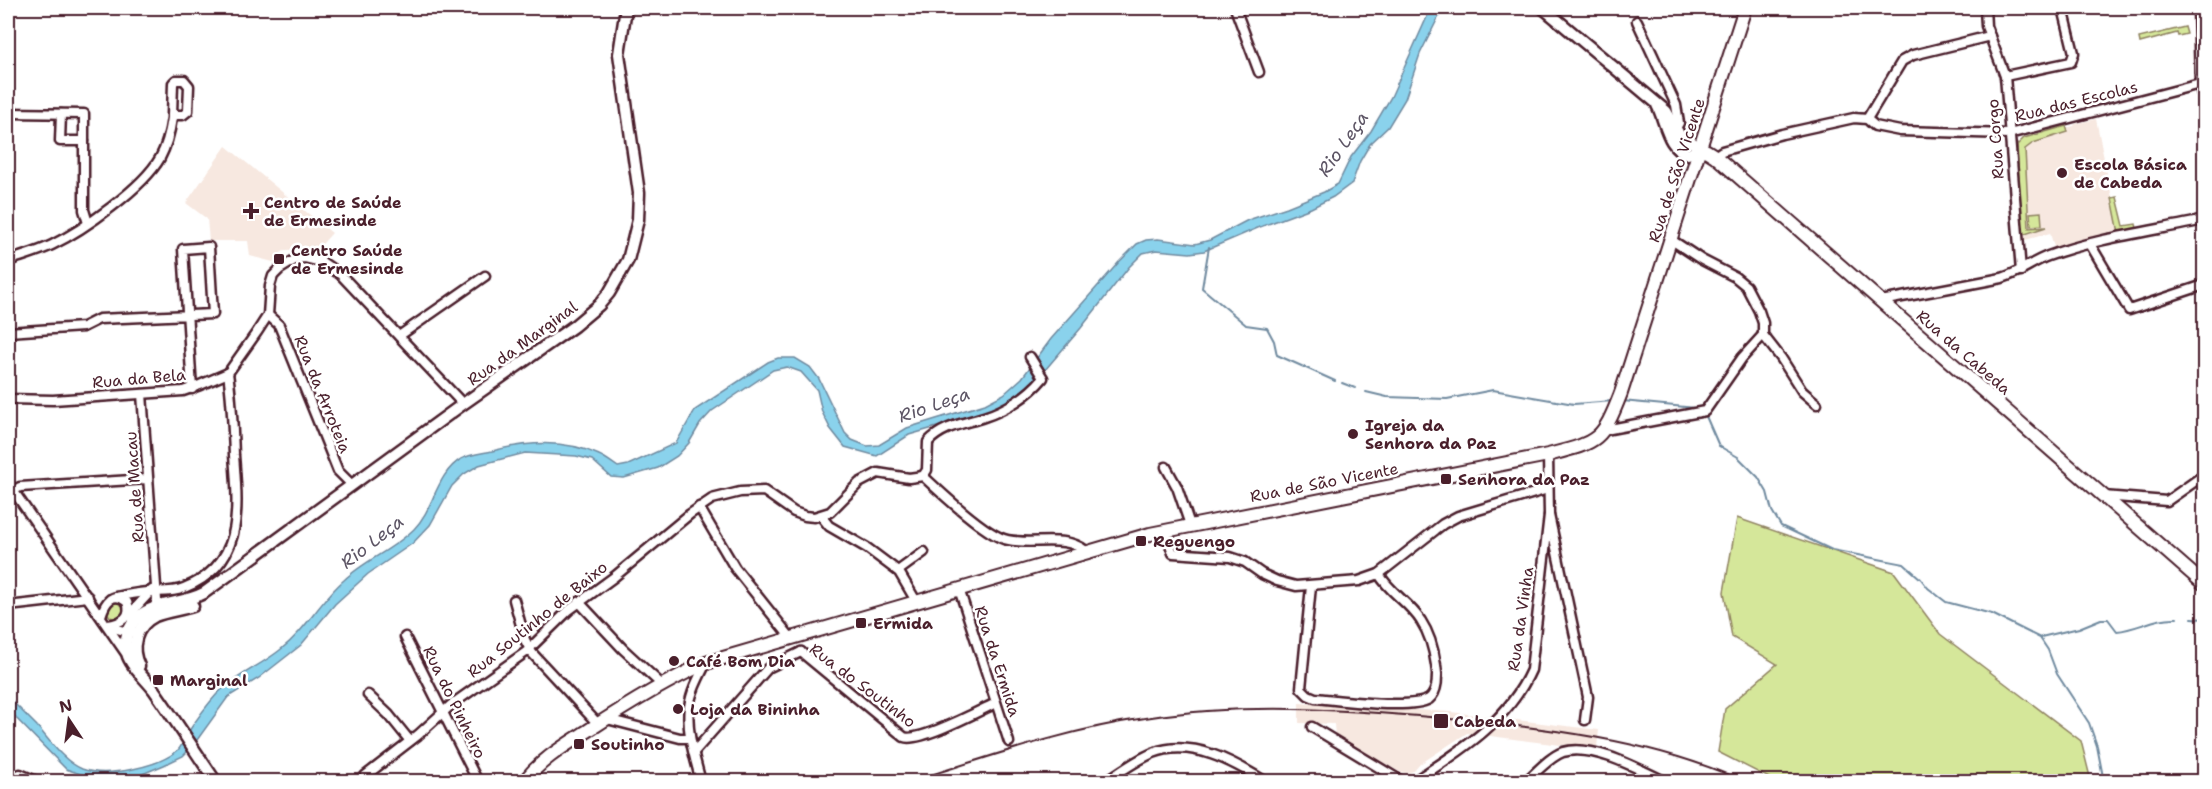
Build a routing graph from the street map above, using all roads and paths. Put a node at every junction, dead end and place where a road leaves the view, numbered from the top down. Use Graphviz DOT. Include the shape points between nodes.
graph roads {
  1 [pos="626,8"];
  2 [pos="1235,8"];
  3 [pos="1543,8"];
  4 [pos="1745,8"];
  5 [pos="1985,8"];
  6 [pos="2062,8"];
  7 [pos="2198,8"];
  8 [pos="1636,21"];
  9 [pos="1990,36"];
  10 [pos="1259,72"];
  11 [pos="2005,76"];
  12 [pos="2200,84"];
  13 [pos="2205,104"];
  14 [pos="1657,105"];
  15 [pos="8,113"];
  16 [pos="61,114"];
  17 [pos="172,115"];
  18 [pos="1868,119"];
  19 [pos="1676,128"];
  20 [pos="2009,134"];
  21 [pos="84,141"];
  22 [pos="1700,150"];
  23 [pos="1715,156"];
  24 [pos="2205,220"];
  25 [pos="88,223"];
  26 [pos="1670,239"];
  27 [pos="2090,244"];
  28 [pos="8,261"];
  29 [pos="2021,271"];
  30 [pos="485,276"];
  31 [pos="2205,285"];
  32 [pos="1881,301"];
  33 [pos="268,315"];
  34 [pos="186,316"];
  35 [pos="8,332"];
  36 [pos="1763,334"];
  37 [pos="399,336"];
  38 [pos="1030,357"];
  39 [pos="228,373"];
  40 [pos="192,389"];
  41 [pos="142,394"];
  42 [pos="8,399"];
  43 [pos="463,404"];
  44 [pos="1817,404"];
  45 [pos="1605,430"];
  46 [pos="1548,455"];
  47 [pos="1166,467"];
  48 [pos="2205,475"];
  49 [pos="923,476"];
  50 [pos="148,479"];
  51 [pos="352,485"];
  52 [pos="10,487"];
  53 [pos="1548,489"];
  54 [pos="2103,496"];
  55 [pos="699,507"];
  56 [pos="1549,515"];
  57 [pos="821,516"];
  58 [pos="1190,525"];
  59 [pos="1165,531"];
  60 [pos="272,544"];
  61 [pos="1086,551"];
  62 [pos="924,552"];
  63 [pos="898,571"];
  64 [pos="1379,574"];
  65 [pos="154,579"];
  66 [pos="2205,584"];
  67 [pos="1311,586"];
  68 [pos="959,589"];
  69 [pos="154,592"];
  70 [pos="168,592"];
  71 [pos="88,597"];
  72 [pos="116,597"];
  73 [pos="514,600"];
  74 [pos="579,602"];
  75 [pos="916,602"];
  76 [pos="173,604"];
  77 [pos="8,606"];
  78 [pos="156,608"];
  79 [pos="101,616"];
  80 [pos="126,618"];
  81 [pos="143,625"];
  82 [pos="109,626"];
  83 [pos="128,632"];
  84 [pos="405,637"];
  85 [pos="794,638"];
  86 [pos="529,649"];
  87 [pos="801,652"];
  88 [pos="127,655"];
  89 [pos="706,663"];
  90 [pos="148,682"];
  91 [pos="661,684"];
  92 [pos="368,695"];
  93 [pos="996,703"];
  94 [pos="443,712"];
  95 [pos="1586,720"];
  96 [pos="603,722"];
  97 [pos="1312,727"];
  98 [pos="690,738"];
  99 [pos="410,741"];
  100 [pos="1009,742"];
  101 [pos="694,752"];
  102 [pos="365,776"];
  103 [pos="13,782"];
  104 [pos="38,782"];
  105 [pos="216,782"];
  106 [pos="478,782"];
  107 [pos="524,782"];
  108 [pos="701,782"];
  109 [pos="1105,782"];
  110 [pos="1266,782"];
  111 [pos="1403,782"];
  112 [pos="1413,782"];
  113 [pos="1526,782"];
  114 [pos="1666,782"];
  1 -- 43 [label="street, Rua da Marginal" via="619,54 639,193 638,220 628,260 599,305"];
  2 -- 10 [label="street"];
  3 -- 14 [label="street"];
  4 -- 22 [label="main road, Rua de São Vicente"];
  5 -- 9 [label="street, Rua Corgo"];
  6 -- 11 [label="street" via="2074,53 2071,62"];
  7 -- 12 [label="street"];
  8 -- 19 [label="street" via="1676,105"];
  9 -- 11 [label="street, Rua Corgo"];
  9 -- 18 [label="street" via="1902,61"];
  11 -- 20 [label="street, Rua Corgo"];
  12 -- 13 [label="street"];
  12 -- 20 [label="street, Rua das Escolas"];
  14 -- 19 [label="street" via="1666,111"];
  14 -- 22 [label="street" via="1677,148 1688,154"];
  15 -- 16 [label="street"];
  16 -- 21 [label="street" via="84,114"];
  16 -- 21 [label="street" via="60,141"];
  17 -- 25 [label="street" via="168,140 159,159 112,207"];
  18 -- 20 [label="street, Rua das Escolas" via="1875,126 1900,131"];
  18 -- 23 [label="street, Rua das Escolas" via="1812,127"];
  19 -- 22 [label="street" via="1680,136"];
  20 -- 29 [label="street, Rua Corgo"];
  21 -- 25 [label="street" via="84,210"];
  22 -- 23 [label="main road, Rua da Cabeda"];
  22 -- 26 [label="main road, Rua de São Vicente"];
  23 -- 32 [label="main road, Rua da Cabeda"];
  24 -- 27 [label="street"];
  25 -- 28 [label="street" via="52,245"];
  26 -- 36 [label="street" via="1746,286 1759,311"];
  26 -- 45 [label="main road, Rua de São Vicente"];
  27 -- 29 [label="street" via="2046,257"];
  27 -- 31 [label="street" via="2129,310"];
  29 -- 32 [label="street"];
  30 -- 37 [label="street"];
  32 -- 54 [label="main road, Rua da Cabeda"];
  33 -- 37 [label="street" via="273,276 296,259 314,259 341,275"];
  33 -- 39 [label="street"];
  33 -- 51 [label="street, Rua da Arroteia" via="279,325 338,471"];
  34 -- 34 [label="street" via="183,249 209,247 213,314"];
  34 -- 35 [label="street" via="99,319 83,327"];
  34 -- 40 [label="street"];
  36 -- 44 [label="street" via="1802,391"];
  36 -- 45 [label="street" via="1705,411"];
  37 -- 43 [label="street"];
  38 -- 49 [label="street" via="1043,378 1036,387 999,412 936,433 928,442 927,470"];
  39 -- 40 [label="street, Rua da Bela"];
  39 -- 70 [label="street" via="237,498 234,533 223,558 208,575"];
  40 -- 41 [label="street, Rua da Bela"];
  41 -- 42 [label="street, Rua da Bela"];
  41 -- 50 [label="street, Rua de Macau"];
  43 -- 51 [label="street, Rua da Marginal"];
  45 -- 46 [label="main road, Rua de São Vicente" via="1583,446"];
  46 -- 53 [label="street"];
  46 -- 58 [label="main road, Rua de São Vicente"];
  47 -- 58 [label="street"];
  48 -- 54 [label="street" via="2167,501"];
  49 -- 57 [label="street" via="869,476 839,505"];
  49 -- 61 [label="street" via="1000,538 1071,544"];
  50 -- 52 [label="street"];
  50 -- 65 [label="street, Rua de Macau"];
  51 -- 60 [label="street, Rua da Marginal"];
  52 -- 71 [label="street"];
  53 -- 56 [label="street"];
  53 -- 64 [label="street" via="1458,516"];
  54 -- 66 [label="main road, Rua da Cabeda"];
  55 -- 57 [label="street, Rua Soutinho de Baixo" via="723,495 754,490 774,496 799,514"];
  55 -- 74 [label="street, Rua Soutinho de Baixo"];
  55 -- 85 [label="street" via="735,568"];
  56 -- 95 [label="street" via="1588,697"];
  56 -- 112 [label="street, Rua da Vinha" via="1531,670 1523,689 1475,741"];
  57 -- 63 [label="street" via="829,526"];
  58 -- 59 [label="main road, Rua de São Vicente"];
  59 -- 61 [label="main road, Rua de São Vicente"];
  59 -- 67 [label="street" via="1173,553 1230,557 1277,581"];
  60 -- 76 [label="street, Rua da Marginal" via="204,593"];
  60 -- 81 [label="street, Rua da Marginal" via="207,598 156,616"];
  61 -- 68 [label="main road, Rua de São Vicente"];
  62 -- 63 [label="street"];
  63 -- 75 [label="street"];
  64 -- 67 [label="street" via="1359,581"];
  64 -- 67 [label="street" via="1423,623 1435,659 1436,689 1430,698 1412,705 1315,698 1304,692 1301,688"];
  65 -- 69 [label="street, Rua de Macau"];
  65 -- 70 [label="street" via="159,588"];
  68 -- 75 [label="main road, Rua de São Vicente"];
  68 -- 93 [label="street, Rua da Ermida"];
  69 -- 70 [label="street"];
  69 -- 72 [label="street"];
  69 -- 76 [label="street" via="161,601"];
  69 -- 78 [label="street"];
  69 -- 80 [label="street"];
  71 -- 77 [label="street"];
  71 -- 79 [label="street"];
  72 -- 79 [label="street" via="106,603"];
  72 -- 80 [label="street" via="127,602"];
  73 -- 86 [label="street"];
  74 -- 86 [label="street, Rua Soutinho de Baixo"];
  74 -- 91 [label="street"];
  75 -- 85 [label="main road, Rua de São Vicente"];
  76 -- 78 [label="street, Rua da Marginal"];
  78 -- 81 [label="street"];
  78 -- 83 [label="street, Rua da Marginal" via="140,615"];
  79 -- 82 [label="street"];
  80 -- 82 [label="street"];
  81 -- 83 [label="street"];
  81 -- 90 [label="street" via="134,645"];
  82 -- 83 [label="street"];
  82 -- 88 [label="street"];
  83 -- 88 [label="street"];
  84 -- 94 [label="street, Rua do Pinheiro"];
  85 -- 87 [label="street"];
  85 -- 89 [label="main road, Rua de São Vicente"];
  86 -- 94 [label="street, Rua Soutinho de Baixo"];
  86 -- 96 [label="street"];
  87 -- 93 [label="street, Rua do Soutinho" via="910,740"];
  87 -- 101 [label="street, Rua do Soutinho" via="768,668"];
  88 -- 90 [label="street"];
  89 -- 91 [label="main road, Rua de São Vicente"];
  89 -- 98 [label="street" via="689,708"];
  90 -- 105 [label="street"];
  91 -- 96 [label="main road, Rua de São Vicente"];
  92 -- 99 [label="street"];
  93 -- 100 [label="street, Rua da Ermida"];
  94 -- 99 [label="street, Rua Soutinho de Baixo"];
  94 -- 106 [label="street, Rua do Pinheiro"];
  96 -- 98 [label="street"];
  96 -- 107 [label="main road, Rua de São Vicente" via="553,754"];
  97 -- 111 [label="street"];
  98 -- 101 [label="street"];
  99 -- 102 [label="street, Rua Soutinho de Baixo"];
  101 -- 108 [label="street"];
  103 -- 104 [label="street" via="20,774"];
  109 -- 110 [label="street" via="1153,753 1170,749 1212,754"];
  113 -- 114 [label="street" via="1564,752 1604,754"];
}
